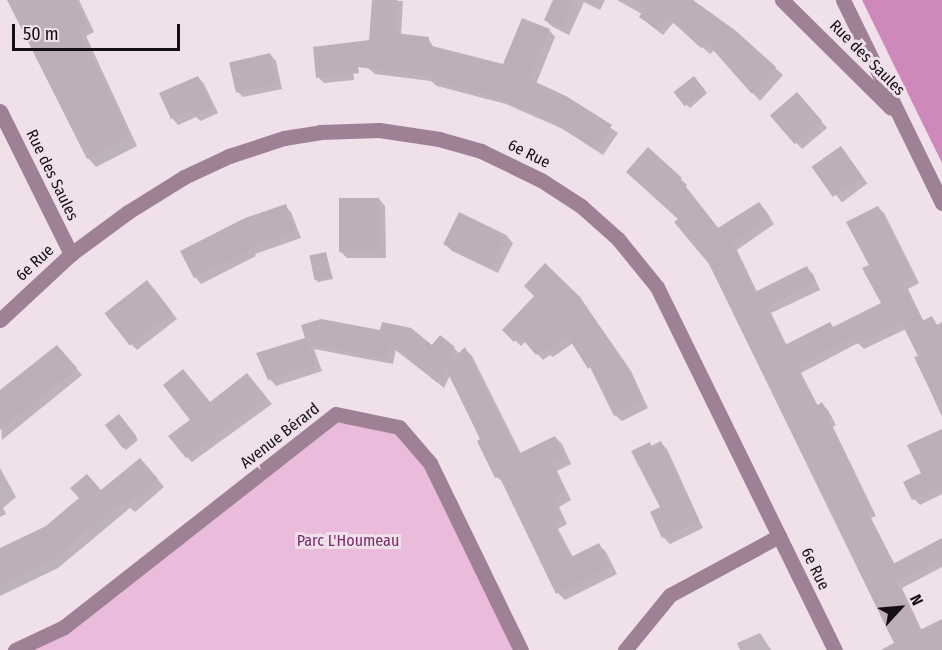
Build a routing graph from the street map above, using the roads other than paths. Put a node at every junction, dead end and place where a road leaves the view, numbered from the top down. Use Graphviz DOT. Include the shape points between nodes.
graph roads {
  1 [pos="782,0"];
  2 [pos="843,0"];
  3 [pos="0,111"];
  4 [pos="900,116"];
  5 [pos="942,202"];
  6 [pos="71,254"];
  7 [pos="0,320"];
  8 [pos="779,536"];
  9 [pos="15,650"];
  10 [pos="521,650"];
  11 [pos="625,650"];
  12 [pos="835,650"];
  1 -- 4 [label="street, Rue des Saules"];
  2 -- 4 [label="street"];
  3 -- 6 [label="street, Rue des Saules"];
  4 -- 5 [label="street"];
  6 -- 7 [label="street, 6e Rue"];
  6 -- 8 [label="street, 6e Rue" via="183,177 229,156 284,138 380,130 439,139 481,151 542,180 581,206 618,239 657,287"];
  8 -- 11 [label="street" via="670,595"];
  8 -- 12 [label="street, 6e Rue"];
  9 -- 10 [label="street, Avenue Bérard" via="64,627 336,414 399,427 430,463"];
}
